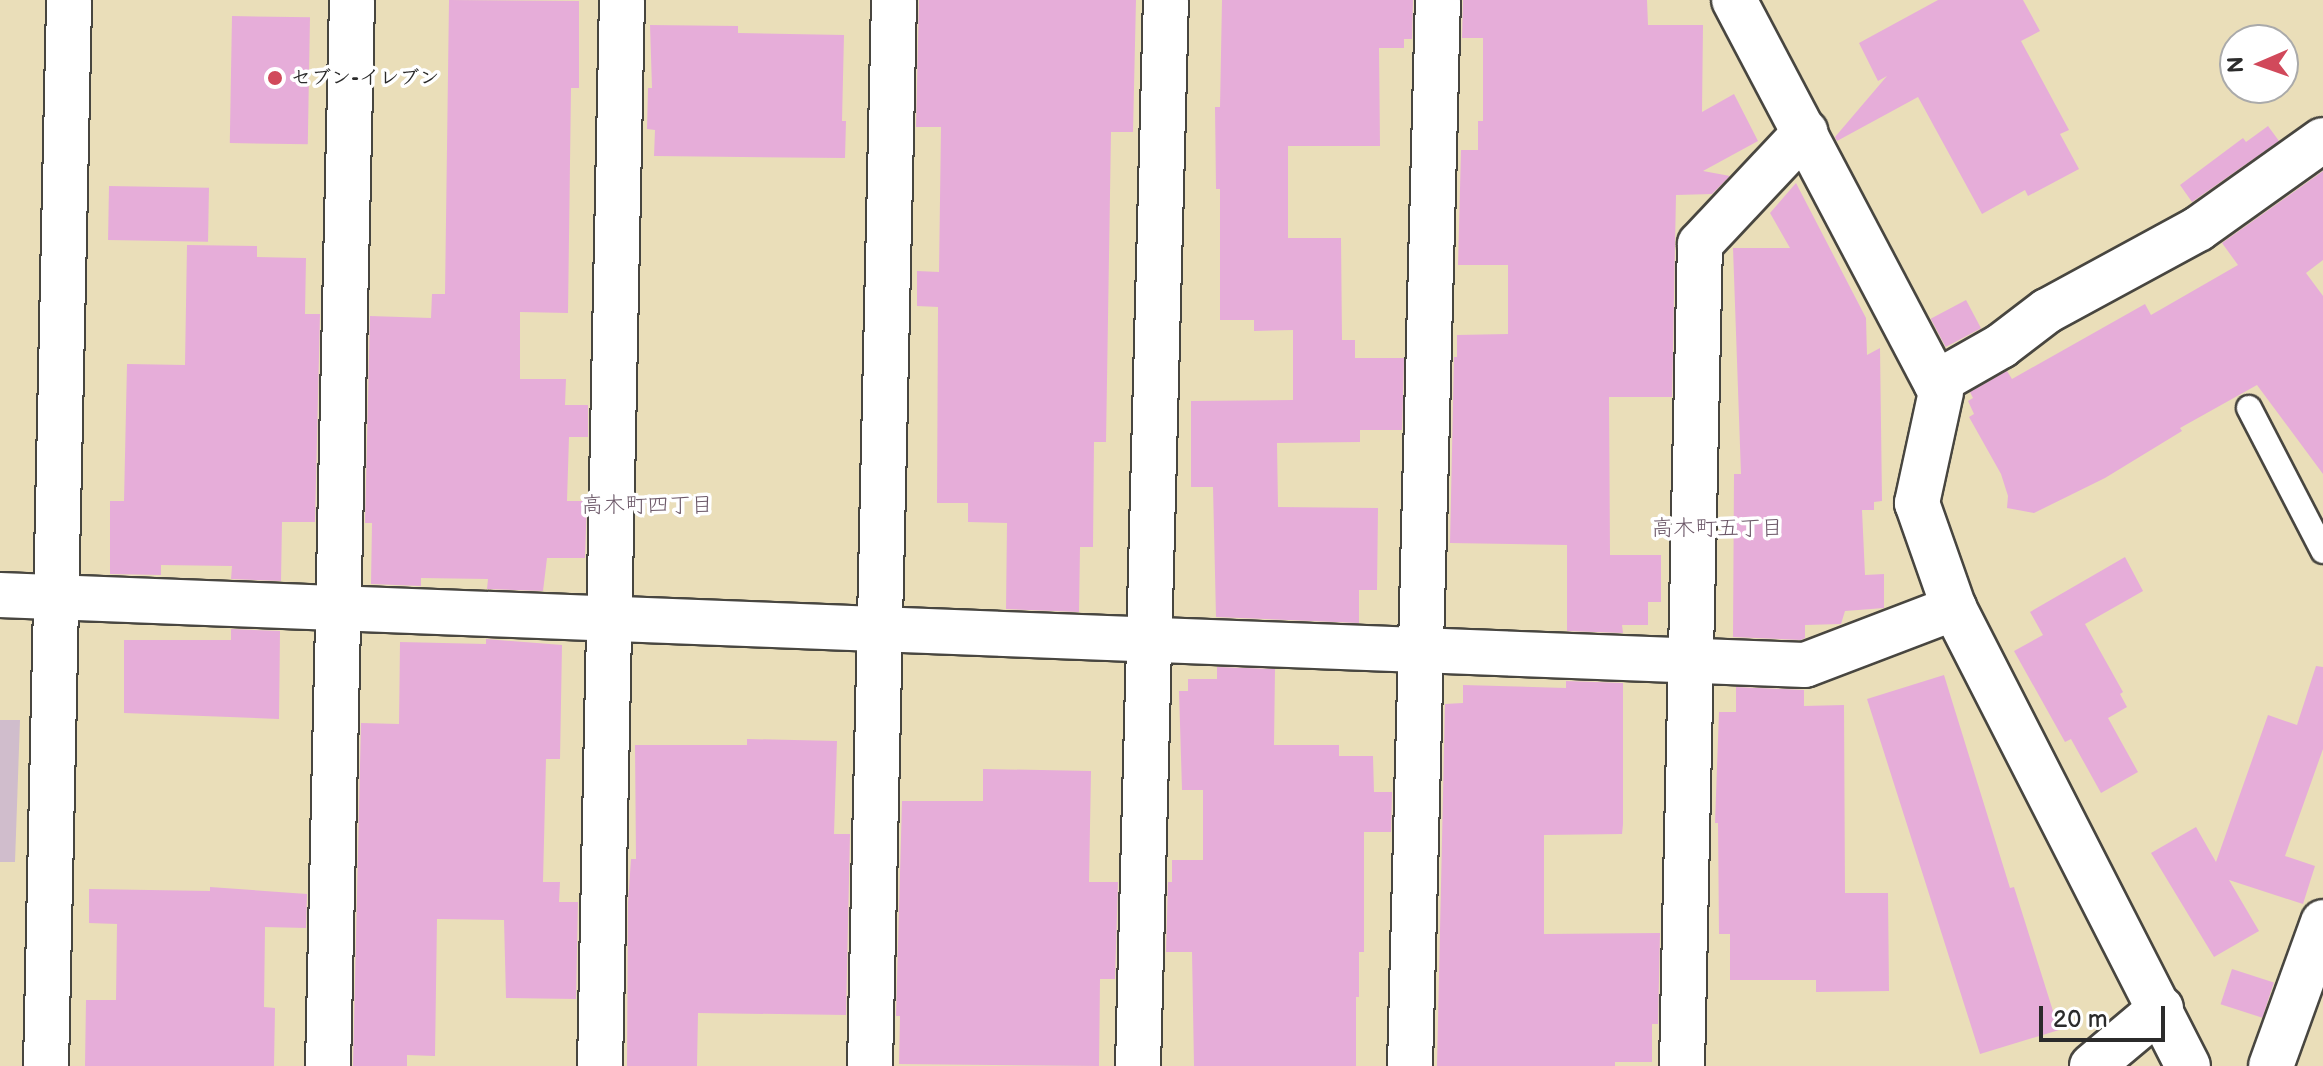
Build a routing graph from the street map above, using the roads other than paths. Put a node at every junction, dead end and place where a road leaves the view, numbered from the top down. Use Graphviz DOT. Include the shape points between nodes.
graph roads {
  1 [pos="69,0"];
  2 [pos="352,0"];
  3 [pos="622,0"];
  4 [pos="894,0"];
  5 [pos="1166,0"];
  6 [pos="1438,0"];
  7 [pos="1734,0"];
  8 [pos="1805,132"];
  9 [pos="2323,140"];
  10 [pos="1936,383"];
  11 [pos="2249,408"];
  12 [pos="2323,551"];
  13 [pos="0,595"];
  14 [pos="55,597"];
  15 [pos="336,608"];
  16 [pos="1954,608"];
  17 [pos="609,619"];
  18 [pos="881,631"];
  19 [pos="1149,642"];
  20 [pos="1421,652"];
  21 [pos="1689,663"];
  22 [pos="2323,922"];
  23 [pos="2161,1008"];
  24 [pos="46,1066"];
  25 [pos="328,1066"];
  26 [pos="600,1066"];
  27 [pos="870,1066"];
  28 [pos="1138,1066"];
  29 [pos="1410,1066"];
  30 [pos="1682,1066"];
  31 [pos="2092,1066"];
  32 [pos="2188,1066"];
  33 [pos="2271,1066"];
  1 -- 14 [label="street"];
  2 -- 15 [label="street"];
  3 -- 17 [label="street"];
  4 -- 18 [label="street"];
  5 -- 19 [label="street"];
  6 -- 20 [label="street"];
  7 -- 8 [label="street"];
  8 -- 10 [label="street"];
  8 -- 21 [label="street" via="1700,244"];
  9 -- 10 [label="street" via="2198,229 2047,311 2001,346"];
  10 -- 16 [label="street" via="1941,392 1917,503"];
  11 -- 12 [label="lane"];
  13 -- 14 [label="street"];
  14 -- 15 [label="street"];
  14 -- 24 [label="street"];
  15 -- 17 [label="street"];
  15 -- 25 [label="street"];
  16 -- 21 [label="street" via="1805,665"];
  16 -- 23 [label="street"];
  17 -- 18 [label="street"];
  17 -- 26 [label="street"];
  18 -- 19 [label="street"];
  18 -- 27 [label="street"];
  19 -- 20 [label="street"];
  19 -- 28 [label="street"];
  20 -- 21 [label="street"];
  20 -- 29 [label="street"];
  21 -- 30 [label="street"];
  22 -- 33 [label="street"];
  23 -- 31 [label="street"];
  23 -- 32 [label="street"];
}
